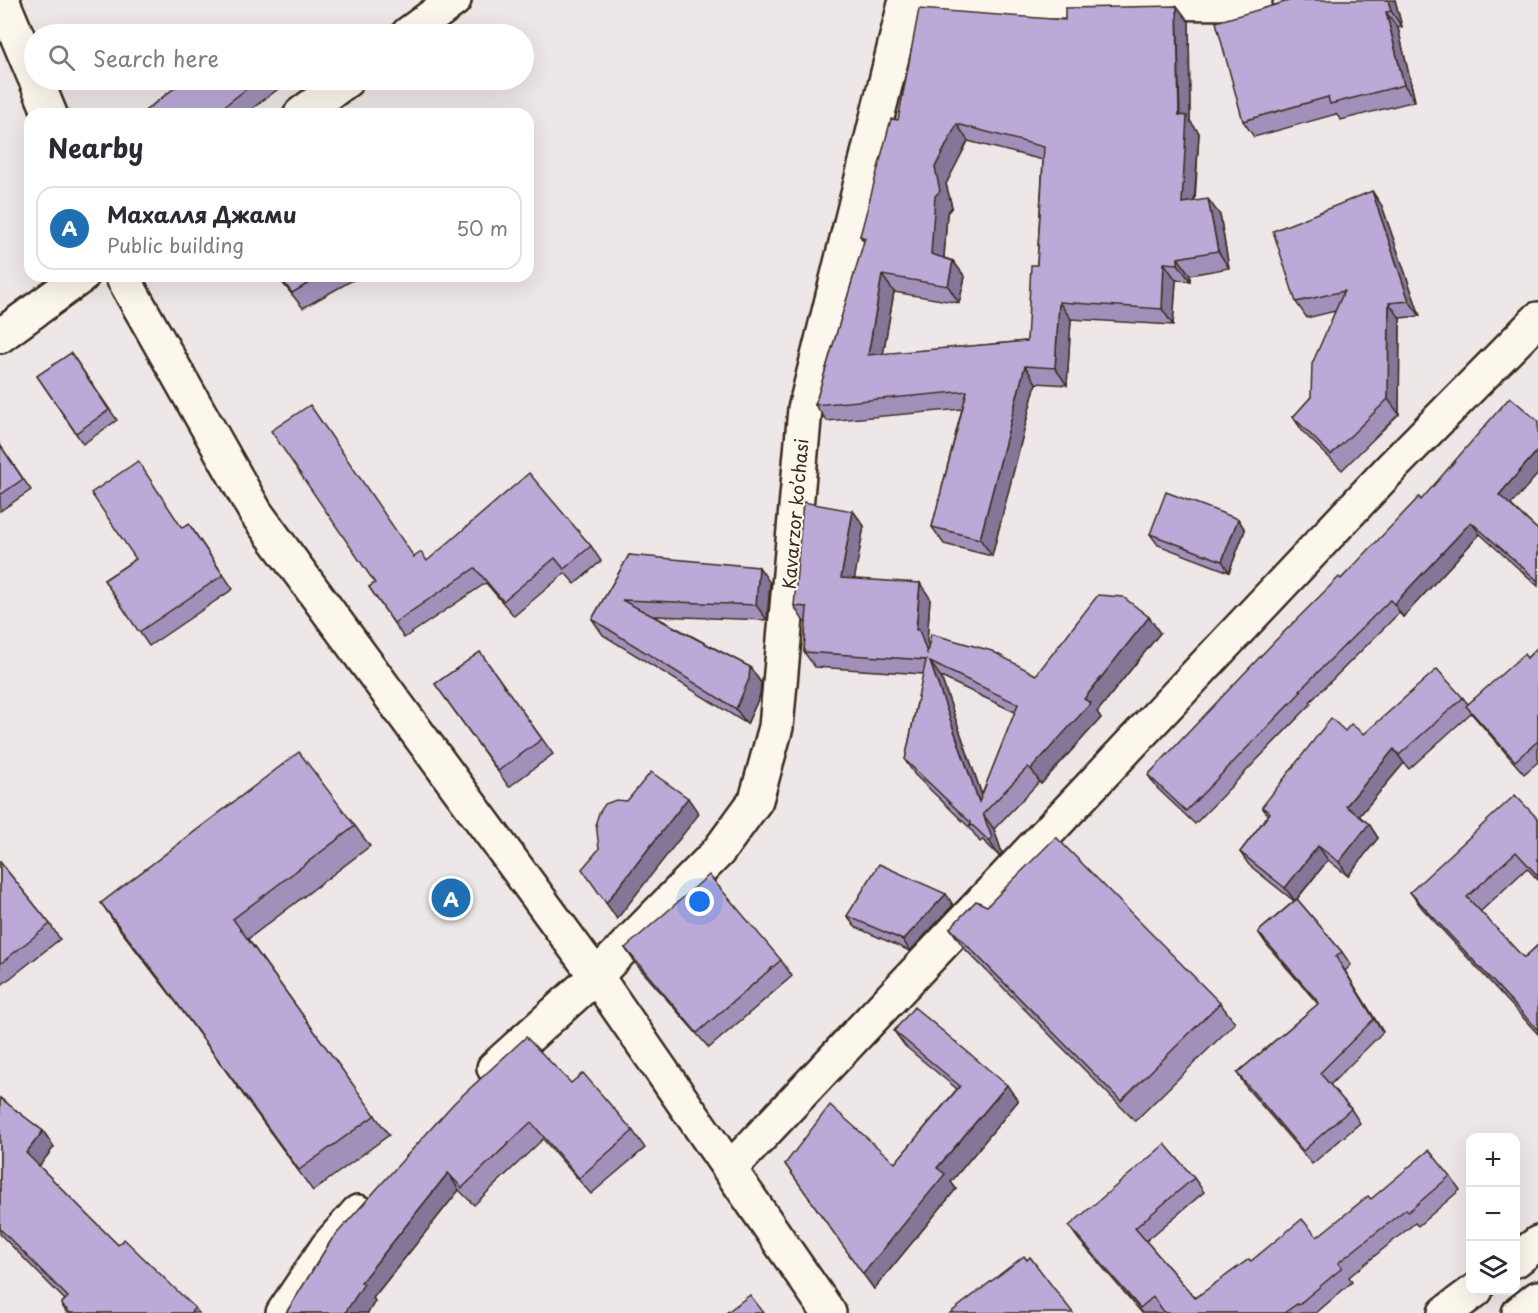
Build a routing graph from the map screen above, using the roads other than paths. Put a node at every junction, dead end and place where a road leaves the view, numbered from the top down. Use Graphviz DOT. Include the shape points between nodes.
graph roads {
  1 [pos="2,0"];
  2 [pos="454,0"];
  3 [pos="1255,0"];
  4 [pos="906,1"];
  5 [pos="422,24"];
  6 [pos="24,52"];
  7 [pos="40,90"];
  8 [pos="333,90"];
  9 [pos="48,108"];
  10 [pos="309,108"];
  11 [pos="74,282"];
  12 [pos="125,282"];
  13 [pos="1538,319"];
  14 [pos="0,336"];
  15 [pos="596,976"];
  16 [pos="469,1092"];
  17 [pos="731,1168"];
  18 [pos="374,1194"];
  19 [pos="1538,1243"];
  20 [pos="1520,1256"];
  21 [pos="1469,1295"];
  22 [pos="1538,1298"];
  23 [pos="283,1313"];
  24 [pos="830,1313"];
  25 [pos="1445,1313"];
  26 [pos="1519,1313"];
  1 -- 6 [label="street"];
  2 -- 5 [label="street"];
  3 -- 4 [label="street"];
  4 -- 15 [label="street, Kavarzor ko’chasi" via="805,409 776,727 756,800 718,852"];
  7 -- 9 [label="street"];
  8 -- 10 [label="street"];
  11 -- 14 [label="street"];
  12 -- 15 [label="street" via="256,513"];
  13 -- 17 [label="street" via="1393,466"];
  15 -- 16 [label="street, Kavarzor ko’chasi"];
  15 -- 17 [label="street"];
  17 -- 24 [label="street"];
  18 -- 23 [label="street" via="328,1245"];
  19 -- 20 [label="street"];
  21 -- 25 [label="street"];
  22 -- 26 [label="street"];
}
